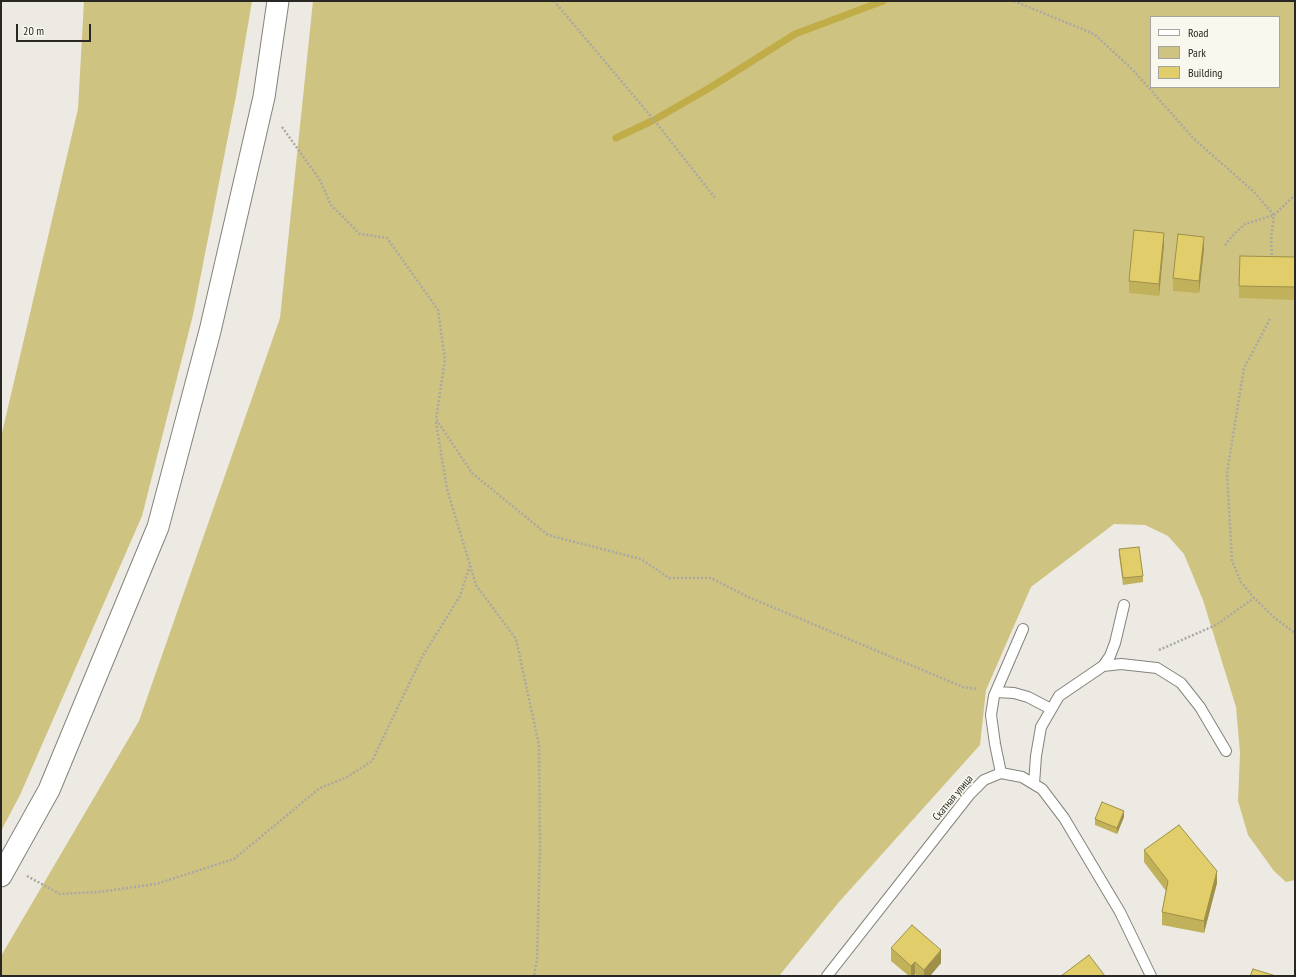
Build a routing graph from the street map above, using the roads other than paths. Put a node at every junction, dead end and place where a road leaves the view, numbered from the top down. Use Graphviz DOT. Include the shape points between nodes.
graph roads {
  1 [pos="278,1"];
  2 [pos="1124,605"];
  3 [pos="1023,629"];
  4 [pos="1103,666"];
  5 [pos="996,692"];
  6 [pos="1051,709"];
  7 [pos="1226,751"];
  8 [pos="1002,773"];
  9 [pos="1034,784"];
  10 [pos="4,870"];
  11 [pos="826,976"];
  12 [pos="1151,976"];
  1 -- 10 [label="street" via="263,103 210,331 158,527 49,790"];
  2 -- 4 [label="lane" via="1115,643"];
  3 -- 5 [label="lane"];
  4 -- 6 [label="lane" via="1059,696"];
  4 -- 7 [label="lane" via="1121,664 1157,668 1181,683 1200,707"];
  5 -- 6 [label="lane" via="1021,695"];
  5 -- 8 [label="lane" via="991,715"];
  6 -- 9 [label="lane" via="1041,727"];
  8 -- 9 [label="lane" via="1022,777"];
  8 -- 11 [label="lane, Скатная улица" via="984,780 970,794"];
  9 -- 12 [label="lane" via="1042,789 1064,818 1120,912"];
}
